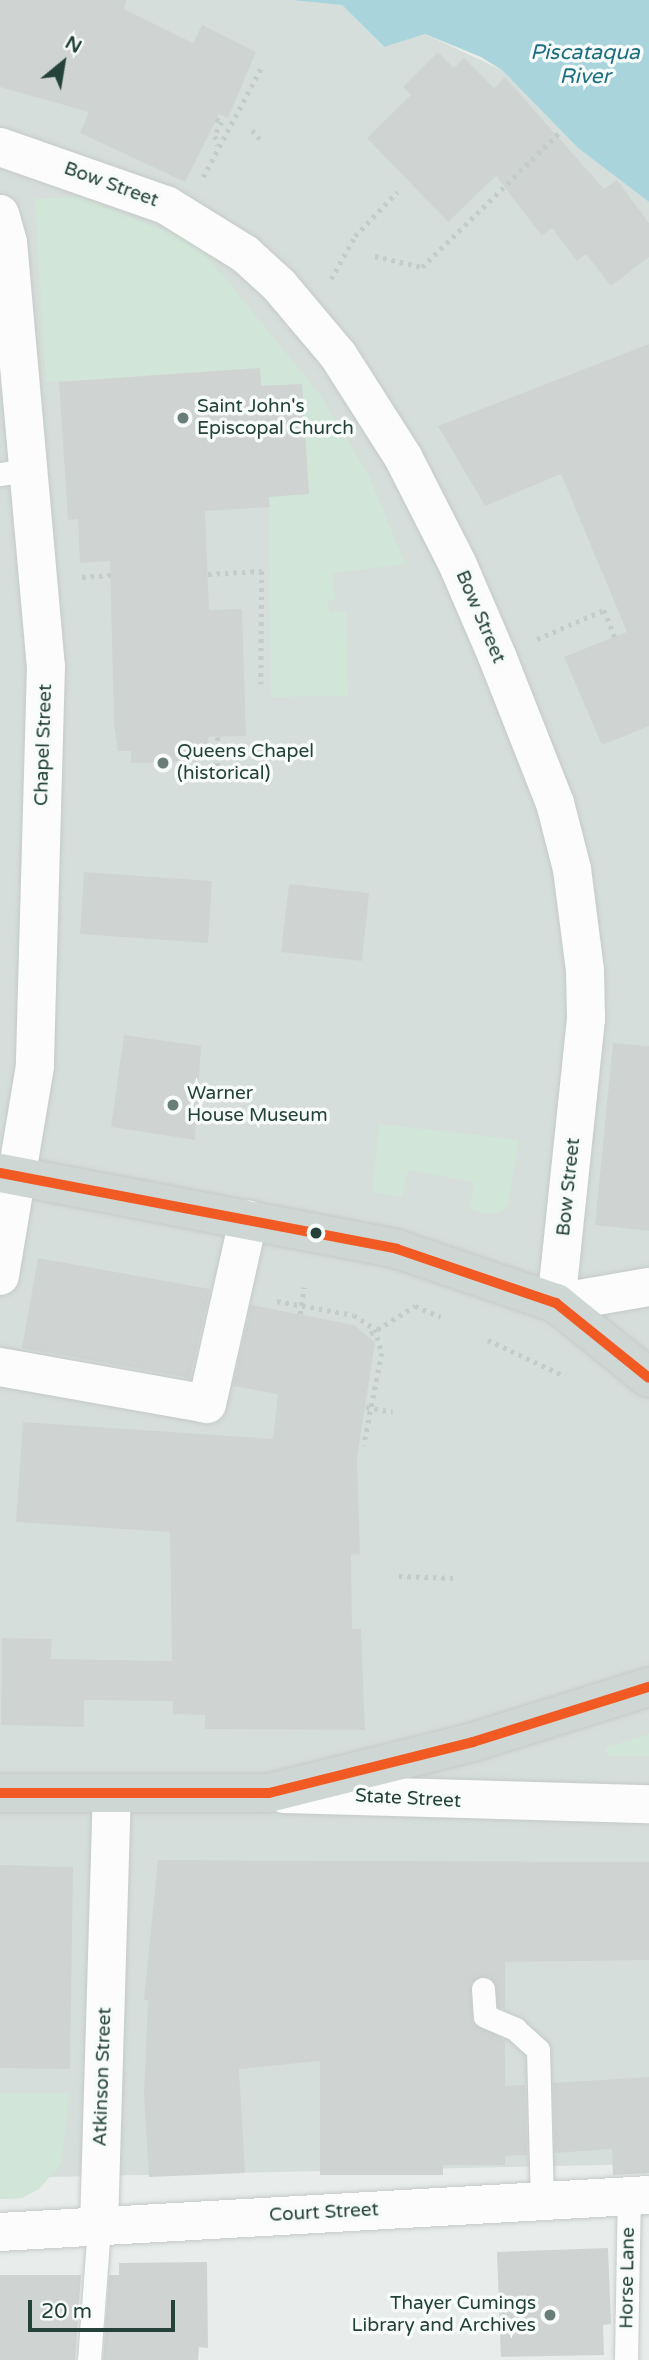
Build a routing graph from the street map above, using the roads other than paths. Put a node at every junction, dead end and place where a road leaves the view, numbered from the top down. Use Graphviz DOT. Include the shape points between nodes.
graph roads {
  1 [pos="0,147"];
  2 [pos="0,214"];
  3 [pos="14,472"];
  4 [pos="8,1175"];
  5 [pos="248,1220"];
  6 [pos="0,1276"];
  7 [pos="649,1287"];
  8 [pos="556,1303"];
  9 [pos="0,1367"];
  10 [pos="649,1378"];
  11 [pos="649,1687"];
  12 [pos="0,1793"];
  13 [pos="112,1793"];
  14 [pos="268,1793"];
  15 [pos="649,1804"];
  16 [pos="483,1989"];
  17 [pos="639,2196"];
  18 [pos="542,2201"];
  19 [pos="99,2226"];
  20 [pos="0,2232"];
  21 [pos="89,2360"];
  22 [pos="626,2360"];
  1 -- 8 [label="street, Bow Street" via="166,205 245,254 279,285 338,355 442,531 555,803 581,921 586,1019"];
  2 -- 3 [label="street, Chapel Street" via="8,242"];
  3 -- 4 [label="street, Chapel Street" via="46,666 35,1066"];
  4 -- 5 [label="main road"];
  4 -- 6 [label="street, Chapel Street"];
  5 -- 8 [label="main road" via="397,1249"];
  5 -- 9 [label="street" via="207,1405"];
  7 -- 8 [label="street"];
  8 -- 10 [label="main road"];
  11 -- 14 [label="main road" via="473,1742"];
  12 -- 13 [label="main road, State Street"];
  13 -- 14 [label="main road, State Street"];
  13 -- 19 [label="street, Atkinson Street"];
  14 -- 15 [label="street, State Street"];
  16 -- 18 [label="lane" via="485,2016 515,2029 538,2050"];
  17 -- 18 [label="street, Court Street"];
  17 -- 22 [label="lane, Horse Lane"];
  18 -- 19 [label="street, Court Street"];
  19 -- 20 [label="street, Court Street"];
  19 -- 21 [label="lane, Atkinson Street"];
}
